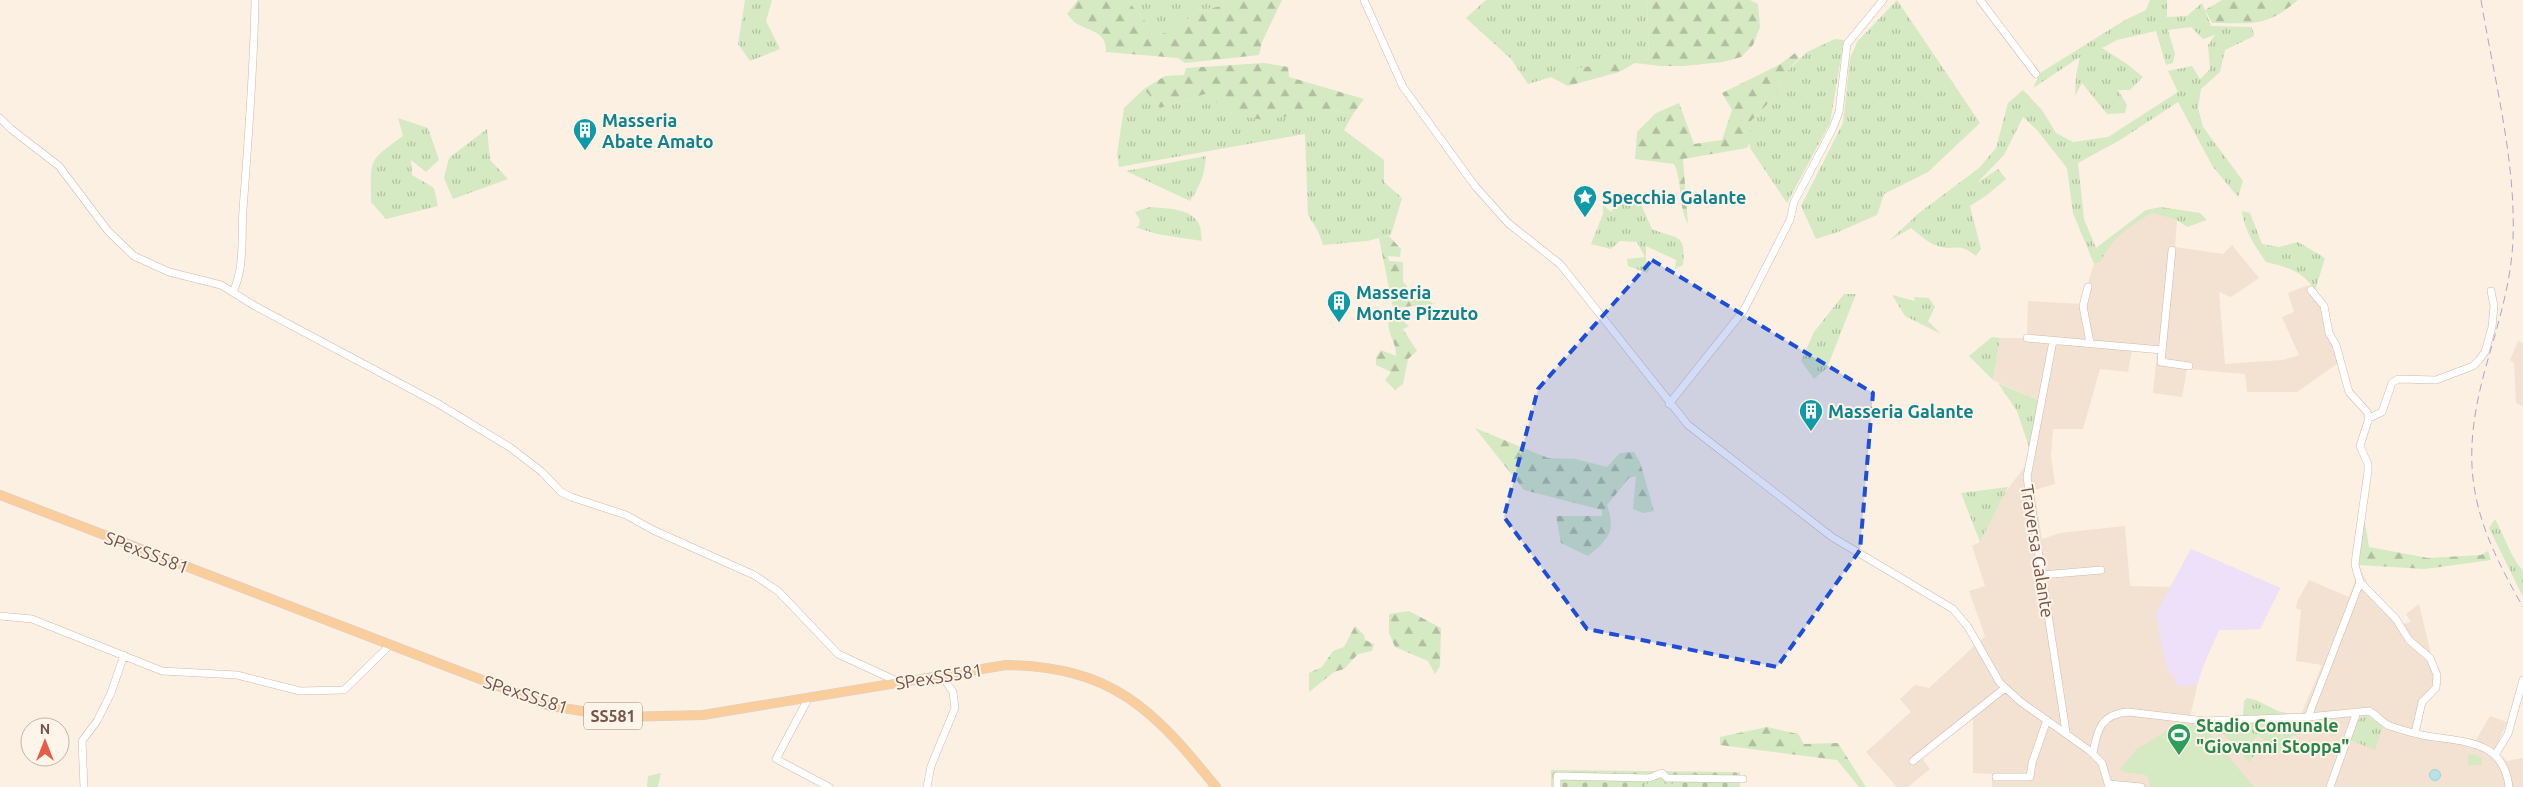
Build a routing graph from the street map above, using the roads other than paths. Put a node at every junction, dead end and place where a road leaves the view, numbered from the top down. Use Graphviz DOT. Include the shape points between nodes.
graph roads {
  1 [pos="255,0"];
  2 [pos="1364,0"];
  3 [pos="1883,0"];
  4 [pos="1980,0"];
  5 [pos="2036,74"];
  6 [pos="0,118"];
  7 [pos="2172,250"];
  8 [pos="2088,287"];
  9 [pos="2311,290"];
  10 [pos="2491,290"];
  11 [pos="233,292"];
  12 [pos="2028,338"];
  13 [pos="2053,341"];
  14 [pos="2090,343"];
  15 [pos="2162,350"];
  16 [pos="2189,366"];
  17 [pos="1669,404"];
  18 [pos="2369,418"];
  19 [pos="0,495"];
  20 [pos="2101,570"];
  21 [pos="2042,575"];
  22 [pos="2360,582"];
  23 [pos="0,616"];
  24 [pos="390,645"];
  25 [pos="124,655"];
  26 [pos="942,676"];
  27 [pos="2523,680"];
  28 [pos="901,683"];
  29 [pos="2005,688"];
  30 [pos="809,697"];
  31 [pos="2358,712"];
  32 [pos="2308,717"];
  33 [pos="2046,720"];
  34 [pos="2066,732"];
  35 [pos="2415,733"];
  36 [pos="2093,753"];
  37 [pos="2495,755"];
  38 [pos="1913,761"];
  39 [pos="1996,777"];
  40 [pos="1743,779"];
  41 [pos="2109,785"];
  42 [pos="84,787"];
  43 [pos="829,787"];
  44 [pos="927,787"];
  45 [pos="1216,787"];
  46 [pos="1557,787"];
  47 [pos="2141,787"];
  48 [pos="2330,787"];
  49 [pos="2509,787"];
  1 -- 11 [label="street" via="248,167 241,257"];
  2 -- 17 [label="street" via="1403,87 1476,186 1508,223 1560,264"];
  3 -- 17 [label="street" via="1847,44 1839,112 1794,202 1790,220 1744,310"];
  4 -- 5 [label="street"];
  6 -- 11 [label="street" via="59,166 108,231 134,256 168,272 220,284"];
  7 -- 15 [label="street"];
  8 -- 14 [label="street" via="2083,306"];
  9 -- 18 [label="street" via="2324,306 2349,392"];
  10 -- 18 [label="street" via="2493,321 2487,347 2479,360 2473,366 2436,380 2398,379 2392,383 2382,412"];
  11 -- 28 [label="street" via="437,403 511,448 561,492 626,515 766,582 838,654"];
  12 -- 13 [label="street"];
  13 -- 14 [label="street"];
  13 -- 21 [label="street, Traversa Galante" via="2027,477"];
  14 -- 15 [label="street"];
  15 -- 16 [label="street" via="2161,362"];
  17 -- 29 [label="street" via="1688,425 1832,537 1952,609 1968,627"];
  18 -- 22 [label="street" via="2360,446 2368,472 2355,565"];
  19 -- 24 [label="main road, SPexSS581 / SS581"];
  20 -- 21 [label="street"];
  21 -- 34 [label="street, Traversa Galante"];
  22 -- 32 [label="street"];
  22 -- 35 [label="street" via="2396,619 2409,640 2430,658 2437,675 2436,688 2422,702"];
  23 -- 25 [label="street" via="32,619"];
  24 -- 25 [label="street" via="344,690 300,691 237,675 162,671"];
  24 -- 30 [label="main road, SPexSS581 / SS581" via="550,706 595,714 639,718 703,715"];
  25 -- 42 [label="street" via="111,693 82,742"];
  26 -- 28 [label="main road, SPexSS581 / SS581"];
  26 -- 44 [label="street" via="953,692 955,708"];
  26 -- 45 [label="main road, SPexSS581 / SS581" via="1006,665 1039,666 1079,674 1113,687 1136,701 1182,744"];
  27 -- 37 [label="street" via="2508,734"];
  28 -- 30 [label="main road, SPexSS581 / SS581"];
  29 -- 33 [label="street"];
  29 -- 38 [label="street"];
  30 -- 43 [label="street" via="776,759"];
  31 -- 32 [label="street"];
  31 -- 35 [label="street" via="2369,712 2388,725"];
  31 -- 48 [label="street"];
  32 -- 36 [label="street" via="2205,721 2116,713 2103,722 2096,734"];
  33 -- 34 [label="street"];
  33 -- 39 [label="street" via="2030,777"];
  34 -- 36 [label="street"];
  35 -- 37 [label="street" via="2471,742"];
  36 -- 41 [label="street" via="2102,763"];
  37 -- 49 [label="street" via="2504,764"];
  40 -- 46 [label="street" via="1667,778 1660,771 1649,778 1557,776"];
  41 -- 47 [label="street"];
}
